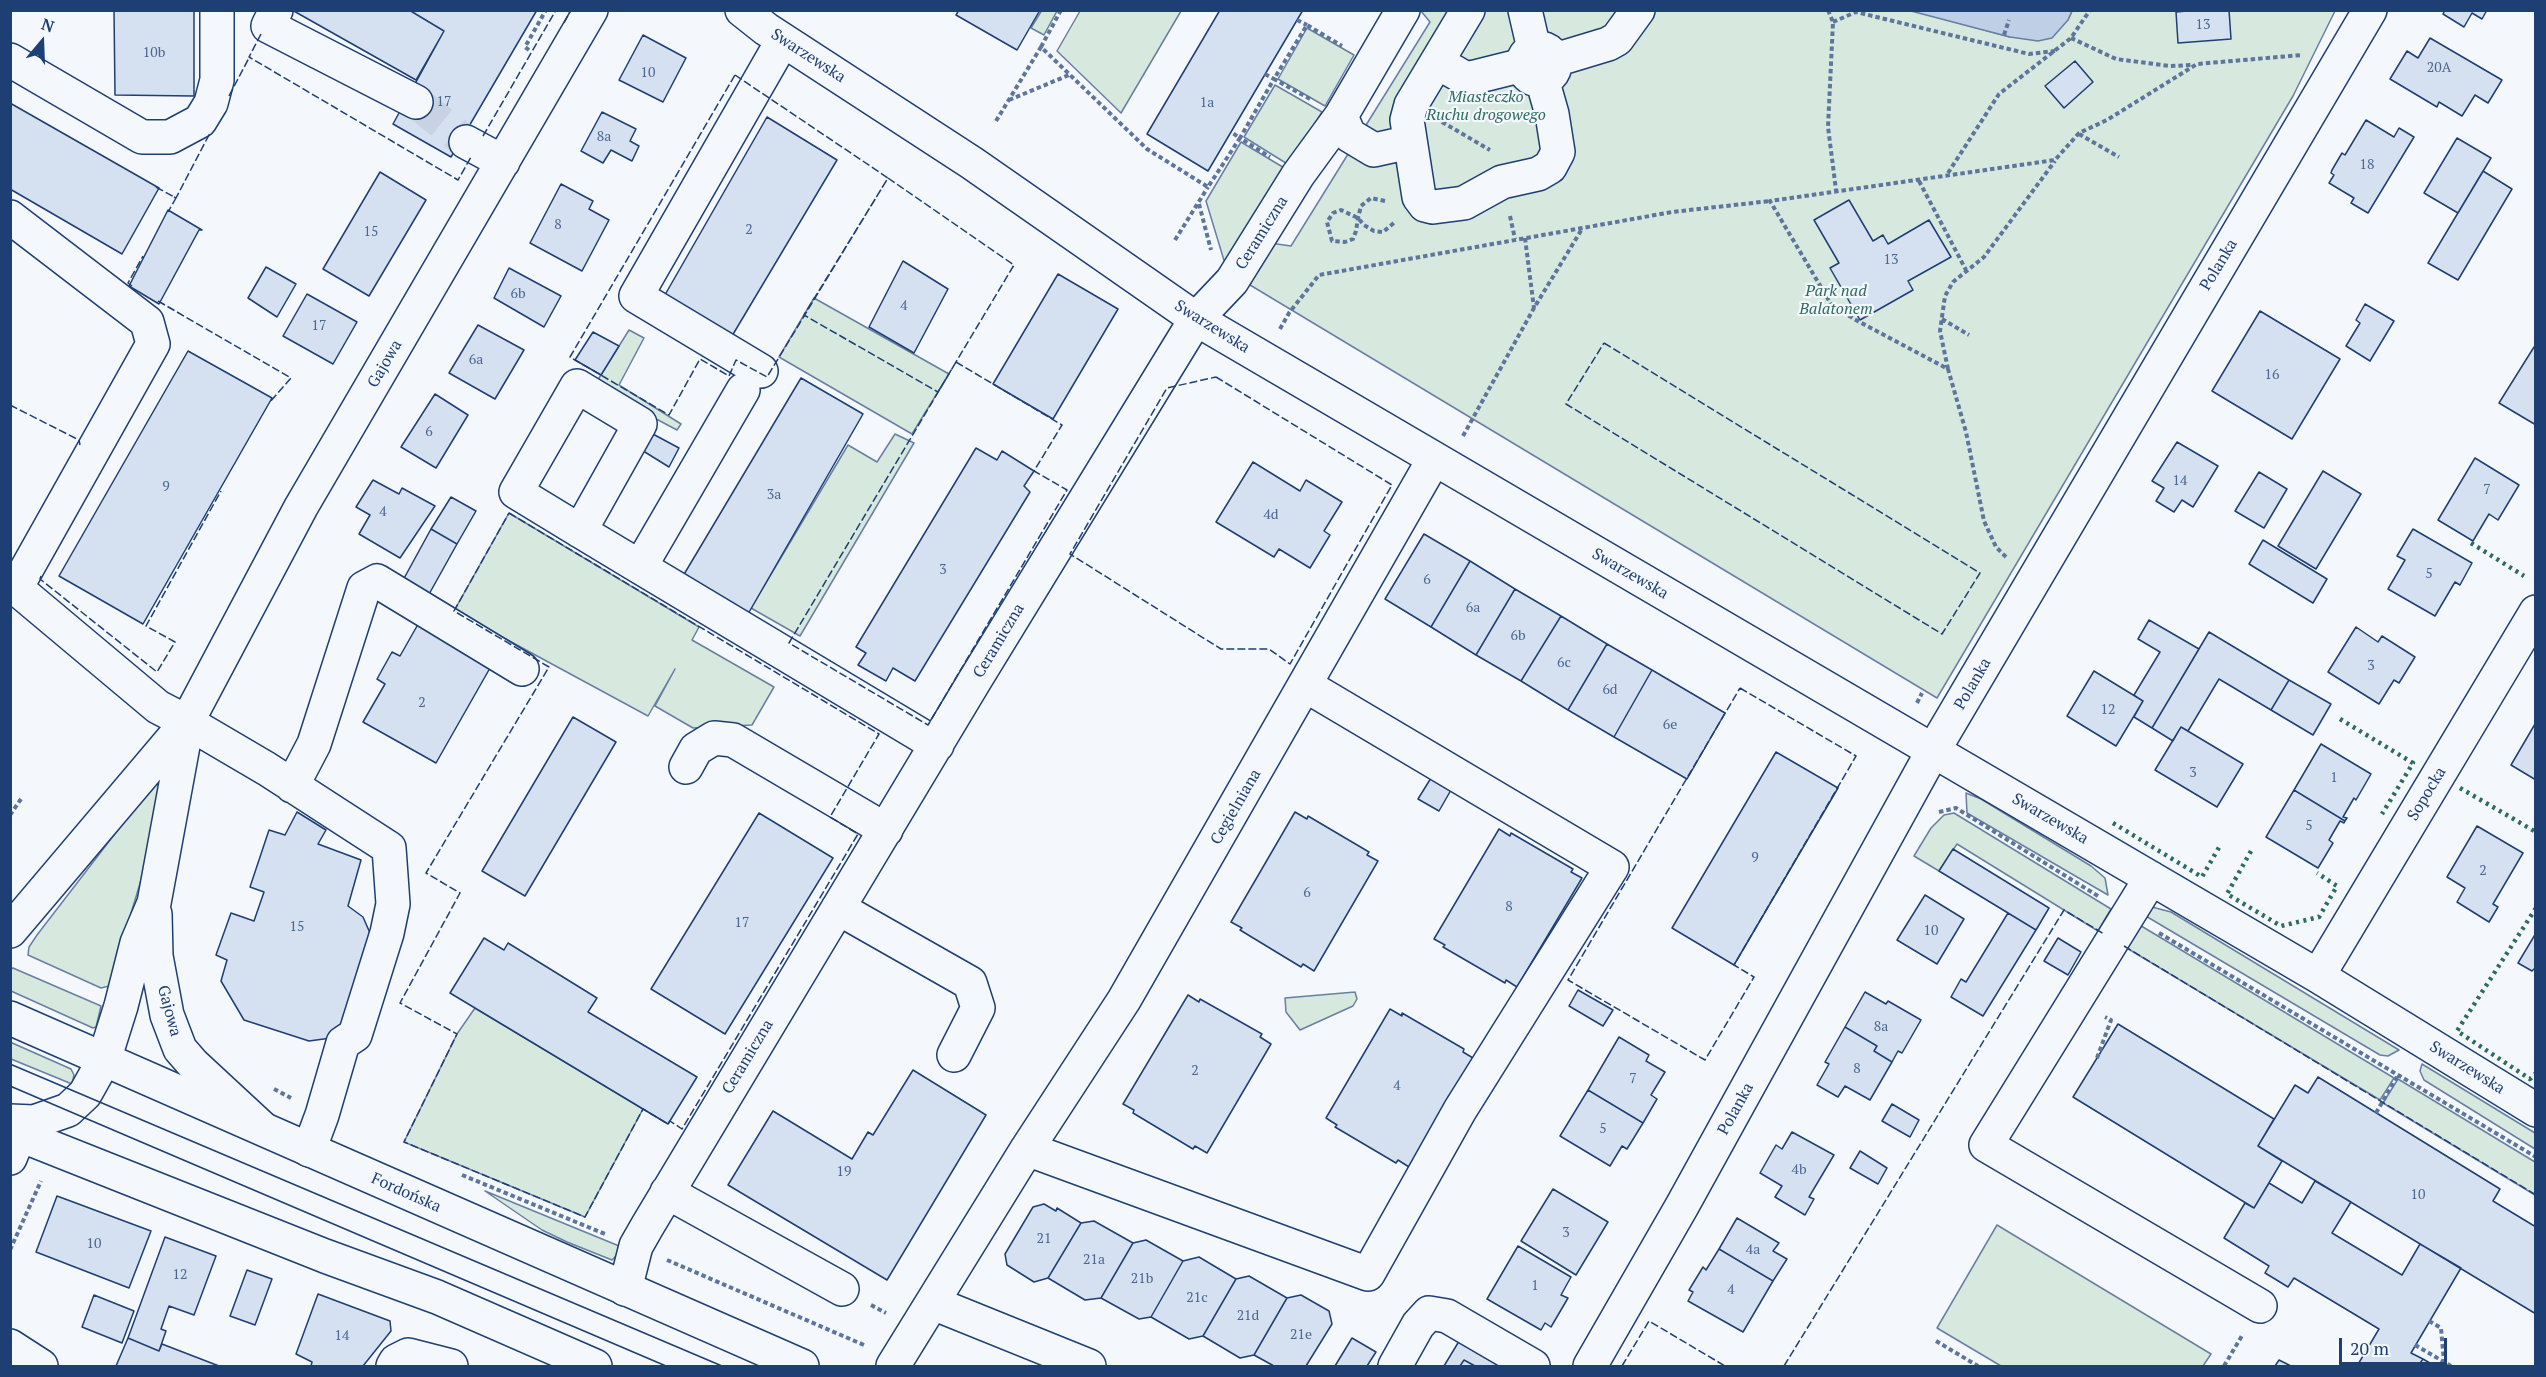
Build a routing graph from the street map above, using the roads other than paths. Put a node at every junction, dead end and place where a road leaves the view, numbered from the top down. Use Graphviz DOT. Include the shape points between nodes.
graph roads {
  1 [pos="217,10"];
  2 [pos="276,10"];
  3 [pos="591,10"];
  4 [pos="742,10"];
  5 [pos="1403,10"];
  6 [pos="1468,10"];
  7 [pos="1526,10"];
  8 [pos="1638,10"];
  9 [pos="2370,10"];
  10 [pos="783,40"];
  11 [pos="10,60"];
  12 [pos="1437,62"];
  13 [pos="1538,63"];
  14 [pos="416,102"];
  15 [pos="1341,116"];
  16 [pos="466,142"];
  17 [pos="1410,142"];
  18 [pos="503,162"];
  19 [pos="10,217"];
  20 [pos="1196,319"];
  21 [pos="1434,459"];
  22 [pos="580,531"];
  23 [pos="640,567"];
  24 [pos="13,586"];
  25 [pos="2535,612"];
  26 [pos="522,669"];
  27 [pos="1305,685"];
  28 [pos="187,722"];
  29 [pos="937,745"];
  30 [pos="1933,751"];
  31 [pos="686,767"];
  32 [pos="292,786"];
  33 [pos="886,830"];
  34 [pos="2151,878"];
  35 [pos="154,903"];
  36 [pos="838,908"];
  37 [pos="10,930"];
  38 [pos="2318,976"];
  39 [pos="10,1018"];
  40 [pos="954,1055"];
  41 [pos="104,1060"];
  42 [pos="2535,1110"];
  43 [pos="13,1136"];
  44 [pos="298,1145"];
  45 [pos="1027,1149"];
  46 [pos="667,1192"];
  47 [pos="625,1289"];
  48 [pos="842,1289"];
  49 [pos="2260,1306"];
  50 [pos="924,1316"];
  51 [pos="10,1346"];
  52 [pos="895,1363"];
  53 [pos="41,1366"];
  54 [pos="393,1366"];
  55 [pos="451,1366"];
  56 [pos="595,1366"];
  57 [pos="802,1366"];
  58 [pos="1089,1366"];
  59 [pos="1395,1366"];
  60 [pos="1533,1366"];
  61 [pos="1590,1366"];
  1 -- 11 [label="street" via="218,80 210,103 200,122 171,137 142,137"];
  2 -- 14 [label="street" via="268,26"];
  3 -- 18 [label="street, Gajowa"];
  4 -- 10 [label="street, Swarzewska"];
  5 -- 15 [label="street, Ceramiczna"];
  6 -- 12 [label="street"];
  7 -- 13 [label="street"];
  8 -- 13 [label="street" via="1617,39 1608,44"];
  9 -- 30 [label="street, Polanka"];
  10 -- 20 [label="street, Swarzewska" via="972,163"];
  10 -- 23 [label="street" via="636,296 752,380"];
  12 -- 13 [label="street" via="1471,78"];
  12 -- 17 [label="street" via="1411,105 1407,120"];
  13 -- 17 [label="street" via="1556,132 1558,152 1550,167 1538,174 1502,182 1464,203 1433,207 1407,202"];
  15 -- 17 [label="street" via="1349,135 1374,150"];
  15 -- 20 [label="street, Ceramiczna" via="1298,175 1232,281"];
  16 -- 18 [label="street"];
  18 -- 28 [label="street, Gajowa" via="301,507"];
  19 -- 24 [label="street" via="147,322 153,344"];
  20 -- 21 [label="street, Swarzewska"];
  20 -- 29 [label="street, Ceramiczna"];
  21 -- 27 [label="street, Cegielniana"];
  21 -- 30 [label="street, Swarzewska"];
  22 -- 23 [label="street"];
  23 -- 29 [label="street"];
  24 -- 28 [label="street" via="158,707"];
  25 -- 38 [label="street, Sopocka"];
  26 -- 32 [label="street" via="377,581 364,588 314,744"];
  27 -- 45 [label="street, Cegielniana" via="1124,1000"];
  27 -- 45 [label="street" via="1612,867 1460,1110 1368,1274"];
  28 -- 32 [label="street"];
  28 -- 35 [label="street, Gajowa"];
  28 -- 37 [label="street, Gajowa"];
  29 -- 33 [label="street, Ceramiczna"];
  30 -- 34 [label="street, Swarzewska"];
  30 -- 61 [label="street, Polanka"];
  31 -- 33 [label="street" via="696,749 714,738 734,740"];
  32 -- 44 [label="street" via="389,848 393,904 355,1035 343,1043 322,1115"];
  33 -- 36 [label="street, Ceramiczna"];
  34 -- 38 [label="street, Swarzewska"];
  34 -- 49 [label="street" via="1986,1145"];
  35 -- 41 [label="street, Gajowa" via="137,943"];
  35 -- 44 [label="street, Gajowa" via="158,966 169,1024 180,1049 258,1125"];
  36 -- 40 [label="street" via="970,983 978,1008"];
  36 -- 46 [label="street, Ceramiczna"];
  38 -- 42 [label="street, Swarzewska"];
  39 -- 41 [label="street, Fordońska"];
  41 -- 43 [label="street, Gajowa" via="85,1094 68,1110 34,1122"];
  41 -- 44 [label="street, Fordońska"];
  43 -- 56 [label="street" via="437,1297"];
  44 -- 47 [label="street, Fordońska"];
  45 -- 50 [label="street, Cegielniana"];
  46 -- 47 [label="street, Ceramiczna" via="636,1246"];
  46 -- 48 [label="street"];
  47 -- 57 [label="street, Fordońska"];
  50 -- 52 [label="street, Cegielniana"];
  50 -- 58 [label="street"];
  51 -- 53 [label="street"];
  54 -- 55 [label="street" via="408,1355"];
  59 -- 60 [label="street" via="1429,1312 1447,1316"];
}
